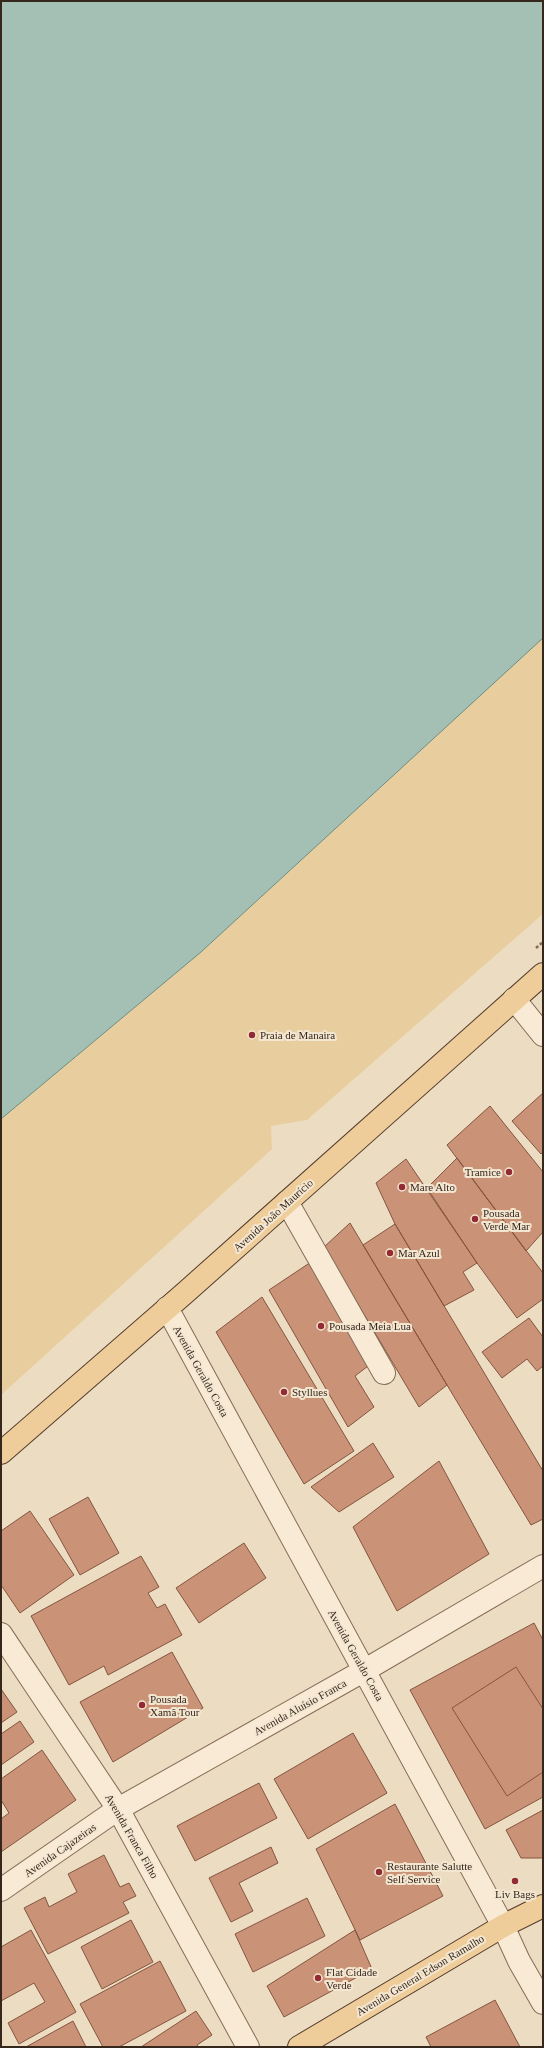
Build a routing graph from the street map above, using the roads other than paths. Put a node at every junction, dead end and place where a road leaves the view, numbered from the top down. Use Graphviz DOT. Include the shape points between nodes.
graph roads {
  1 [pos="543,974"];
  2 [pos="514,999"];
  3 [pos="543,1035"];
  4 [pos="287,1202"];
  5 [pos="167,1308"];
  6 [pos="384,1372"];
  7 [pos="1,1453"];
  8 [pos="543,1566"];
  9 [pos="1,1634"];
  10 [pos="365,1670"];
  11 [pos="118,1809"];
  12 [pos="1,1890"];
  13 [pos="543,1906"];
  14 [pos="503,1926"];
  15 [pos="543,2003"];
  16 [pos="248,2047"];
  17 [pos="299,2047"];
  1 -- 2 [label="main road, Avenida João Maurício"];
  2 -- 3 [label="street"];
  2 -- 4 [label="main road, Avenida João Maurício"];
  4 -- 5 [label="main road, Avenida João Maurício"];
  4 -- 6 [label="street"];
  5 -- 7 [label="main road, Avenida João Maurício"];
  5 -- 10 [label="street, Avenida Geraldo Costa"];
  8 -- 10 [label="street, Avenida Aluísio Franca"];
  9 -- 11 [label="street, Avenida Franca Filho"];
  10 -- 11 [label="street, Avenida Aluísio Franca"];
  10 -- 14 [label="street, Avenida Geraldo Costa"];
  11 -- 12 [label="street, Avenida Cajazeiras"];
  11 -- 16 [label="street, Avenida Franca Filho"];
  13 -- 14 [label="main road, Avenida General Edson Ramalho"];
  14 -- 15 [label="street, Avenida Geraldo Costa"];
  14 -- 17 [label="main road, Avenida General Edson Ramalho"];
}
